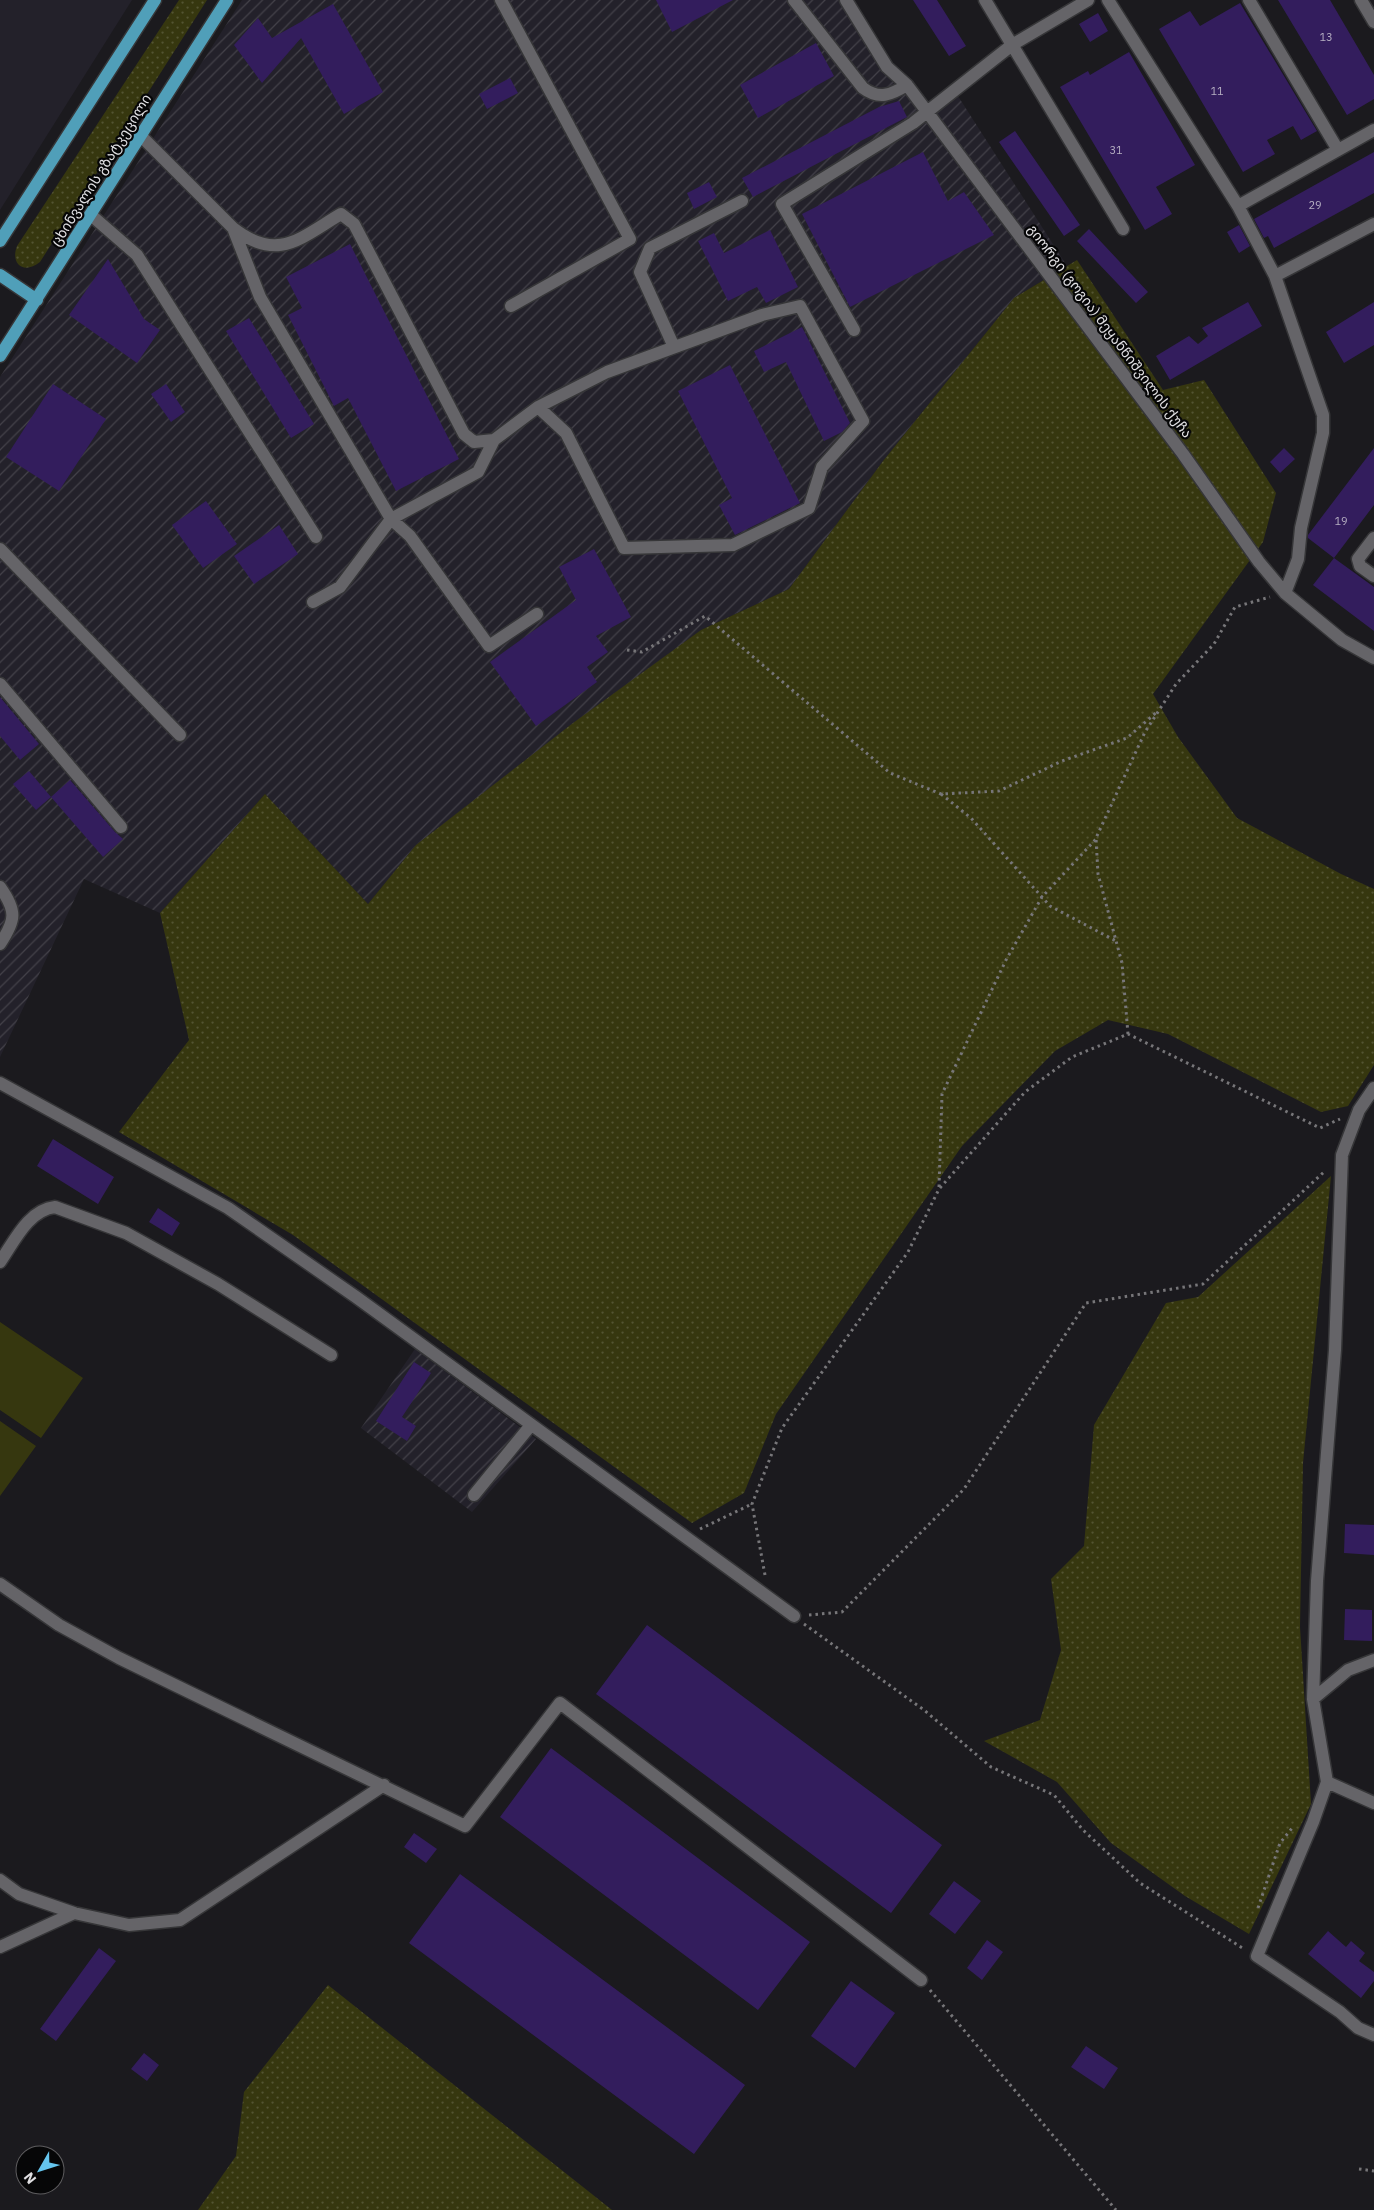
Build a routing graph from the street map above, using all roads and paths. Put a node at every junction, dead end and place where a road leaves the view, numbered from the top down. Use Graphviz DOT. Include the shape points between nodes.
graph roads {
  1 [pos="155,0"];
  2 [pos="228,0"];
  3 [pos="501,0"];
  4 [pos="794,0"];
  5 [pos="846,0"];
  6 [pos="984,0"];
  7 [pos="1088,0"];
  8 [pos="1108,0"];
  9 [pos="1249,0"];
  10 [pos="1361,0"];
  11 [pos="1071,4"];
  12 [pos="1374,22"];
  13 [pos="1012,45"];
  14 [pos="907,85"];
  15 [pos="928,112"];
  16 [pos="1374,130"];
  17 [pos="141,136"];
  18 [pos="1338,150"];
  19 [pos="742,201"];
  20 [pos="1238,206"];
  21 [pos="90,216"];
  22 [pos="1374,224"];
  23 [pos="234,228"];
  24 [pos="1124,229"];
  25 [pos="0,241"];
  26 [pos="0,275"];
  27 [pos="1275,276"];
  28 [pos="37,300"];
  29 [pos="511,306"];
  30 [pos="854,330"];
  31 [pos="674,347"];
  32 [pos="0,356"];
  33 [pos="538,407"];
  34 [pos="494,440"];
  35 [pos="391,519"];
  36 [pos="316,537"];
  37 [pos="1374,538"];
  38 [pos="0,549"];
  39 [pos="1374,576"];
  40 [pos="1285,593"];
  41 [pos="312,602"];
  42 [pos="537,614"];
  43 [pos="627,650"];
  44 [pos="1374,658"];
  45 [pos="0,684"];
  46 [pos="1158,711"];
  47 [pos="180,735"];
  48 [pos="941,794"];
  49 [pos="121,827"];
  50 [pos="1096,838"];
  51 [pos="0,887"];
  52 [pos="1042,897"];
  53 [pos="1116,941"];
  54 [pos="0,944"];
  55 [pos="1128,1034"];
  56 [pos="0,1083"];
  57 [pos="1374,1088"];
  58 [pos="1359,1110"];
  59 [pos="1342,1155"];
  60 [pos="939,1189"];
  61 [pos="0,1262"];
  62 [pos="331,1355"];
  63 [pos="531,1424"];
  64 [pos="474,1495"];
  65 [pos="752,1504"];
  66 [pos="685,1537"];
  67 [pos="0,1584"];
  68 [pos="770,1600"];
  69 [pos="794,1616"];
  70 [pos="1374,1660"];
  71 [pos="1313,1699"];
  72 [pos="1327,1782"];
  73 [pos="384,1785"];
  74 [pos="1374,1803"];
  75 [pos="1298,1820"];
  76 [pos="0,1880"];
  77 [pos="74,1913"];
  78 [pos="1256,1914"];
  79 [pos="1248,1940"];
  80 [pos="0,1946"];
  81 [pos="921,1980"];
  82 [pos="1374,2035"];
  83 [pos="1359,2169"];
  84 [pos="1374,2171"];
  85 [pos="1116,2210"];
  1 -- 25 [label="main road"];
  2 -- 17 [label="main road, ცხინვალის გზატკეცილი"];
  3 -- 29 [label="street" via="630,240"];
  4 -- 14 [label="street" via="863,88 872,95 892,94"];
  5 -- 14 [label="street, გიორგი (გოგია) მეყანწიშვილის ქუჩა" via="887,67"];
  6 -- 13 [label="street"];
  7 -- 11 [label="street"];
  8 -- 20 [label="street"];
  9 -- 18 [label="street"];
  10 -- 12 [label="street"];
  11 -- 13 [label="street"];
  13 -- 15 [label="street"];
  13 -- 24 [label="street"];
  14 -- 15 [label="street, გიორგი (გოგია) მეყანწიშვილის ქუჩა"];
  15 -- 30 [label="street" via="782,204"];
  15 -- 40 [label="street, გიორგი (გოგია) მეყანწიშვილის ქუჩა"];
  16 -- 18 [label="street"];
  17 -- 21 [label="main road, ცხინვალის გზატკეცილი"];
  17 -- 23 [label="street"];
  18 -- 20 [label="street"];
  19 -- 31 [label="street" via="650,248 640,272"];
  20 -- 27 [label="street"];
  21 -- 28 [label="main road, ცხინვალის გზატკეცილი"];
  21 -- 36 [label="street" via="137,255"];
  22 -- 27 [label="street"];
  23 -- 34 [label="street" via="248,240 268,247 288,245 341,214 354,224 464,434 474,442"];
  23 -- 35 [label="street" via="260,297"];
  26 -- 28 [label="main road"];
  27 -- 40 [label="street" via="1323,415 1323,433 1301,528 1298,559"];
  28 -- 32 [label="main road, ცხინვალის გზატკეცილი"];
  31 -- 33 [label="street" via="607,372"];
  31 -- 33 [label="street" via="762,315 800,306 863,421 822,467 809,508 733,544 624,548 566,433"];
  33 -- 34 [label="street"];
  34 -- 35 [label="street" via="478,472"];
  35 -- 41 [label="street" via="340,587"];
  35 -- 42 [label="street" via="410,536 489,646"];
  37 -- 39 [label="street" via="1358,559 1360,566"];
  38 -- 47 [label="street"];
  40 -- 44 [label="street, გიორგი (გოგია) მეყანწიშვილის ქუჩა" via="1342,640"];
  40 -- 46 [label="path" via="1235,607 1214,644 1176,684"];
  43 -- 48 [label="path" via="642,652 705,616 890,773"];
  45 -- 49 [label="street"];
  46 -- 48 [label="path" via="1127,738 1062,760 999,791"];
  46 -- 50 [label="path"];
  48 -- 52 [label="path" via="971,818"];
  50 -- 52 [label="path"];
  50 -- 53 [label="path" via="1098,874"];
  51 -- 54 [label="street" via="10,901 14,915"];
  52 -- 53 [label="path" via="1050,906"];
  52 -- 60 [label="path" via="1006,960 942,1094"];
  53 -- 55 [label="path" via="1122,963"];
  55 -- 58 [label="path" via="1320,1128"];
  55 -- 60 [label="path" via="1072,1057 1025,1092"];
  56 -- 63 [label="street" via="228,1208"];
  57 -- 58 [label="street"];
  58 -- 59 [label="street"];
  59 -- 69 [label="path" via="1203,1284 1086,1303 964,1489 842,1612"];
  59 -- 71 [label="street" via="1335,1350 1317,1581"];
  60 -- 65 [label="path" via="908,1252 782,1428"];
  61 -- 62 [label="street" via="28,1222 44,1208 55,1207 126,1233 218,1284"];
  63 -- 64 [label="street"];
  63 -- 66 [label="street"];
  65 -- 66 [label="path"];
  65 -- 68 [label="path"];
  66 -- 68 [label="street"];
  67 -- 73 [label="street" via="59,1626 119,1658"];
  68 -- 69 [label="street"];
  69 -- 79 [label="path" via="924,1710 991,1767 1054,1795 1083,1830 1140,1883 1244,1949"];
  70 -- 71 [label="street" via="1348,1670"];
  71 -- 72 [label="street"];
  72 -- 74 [label="street"];
  72 -- 82 [label="street" via="1257,1956 1340,2012 1358,2028"];
  73 -- 77 [label="street" via="180,1920 129,1925"];
  73 -- 81 [label="street" via="465,1826 560,1703"];
  75 -- 78 [label="path" via="1280,1843"];
  76 -- 77 [label="street" via="19,1894"];
  77 -- 80 [label="street"];
  81 -- 85 [label="path"];
  83 -- 84 [label="path"];
}
